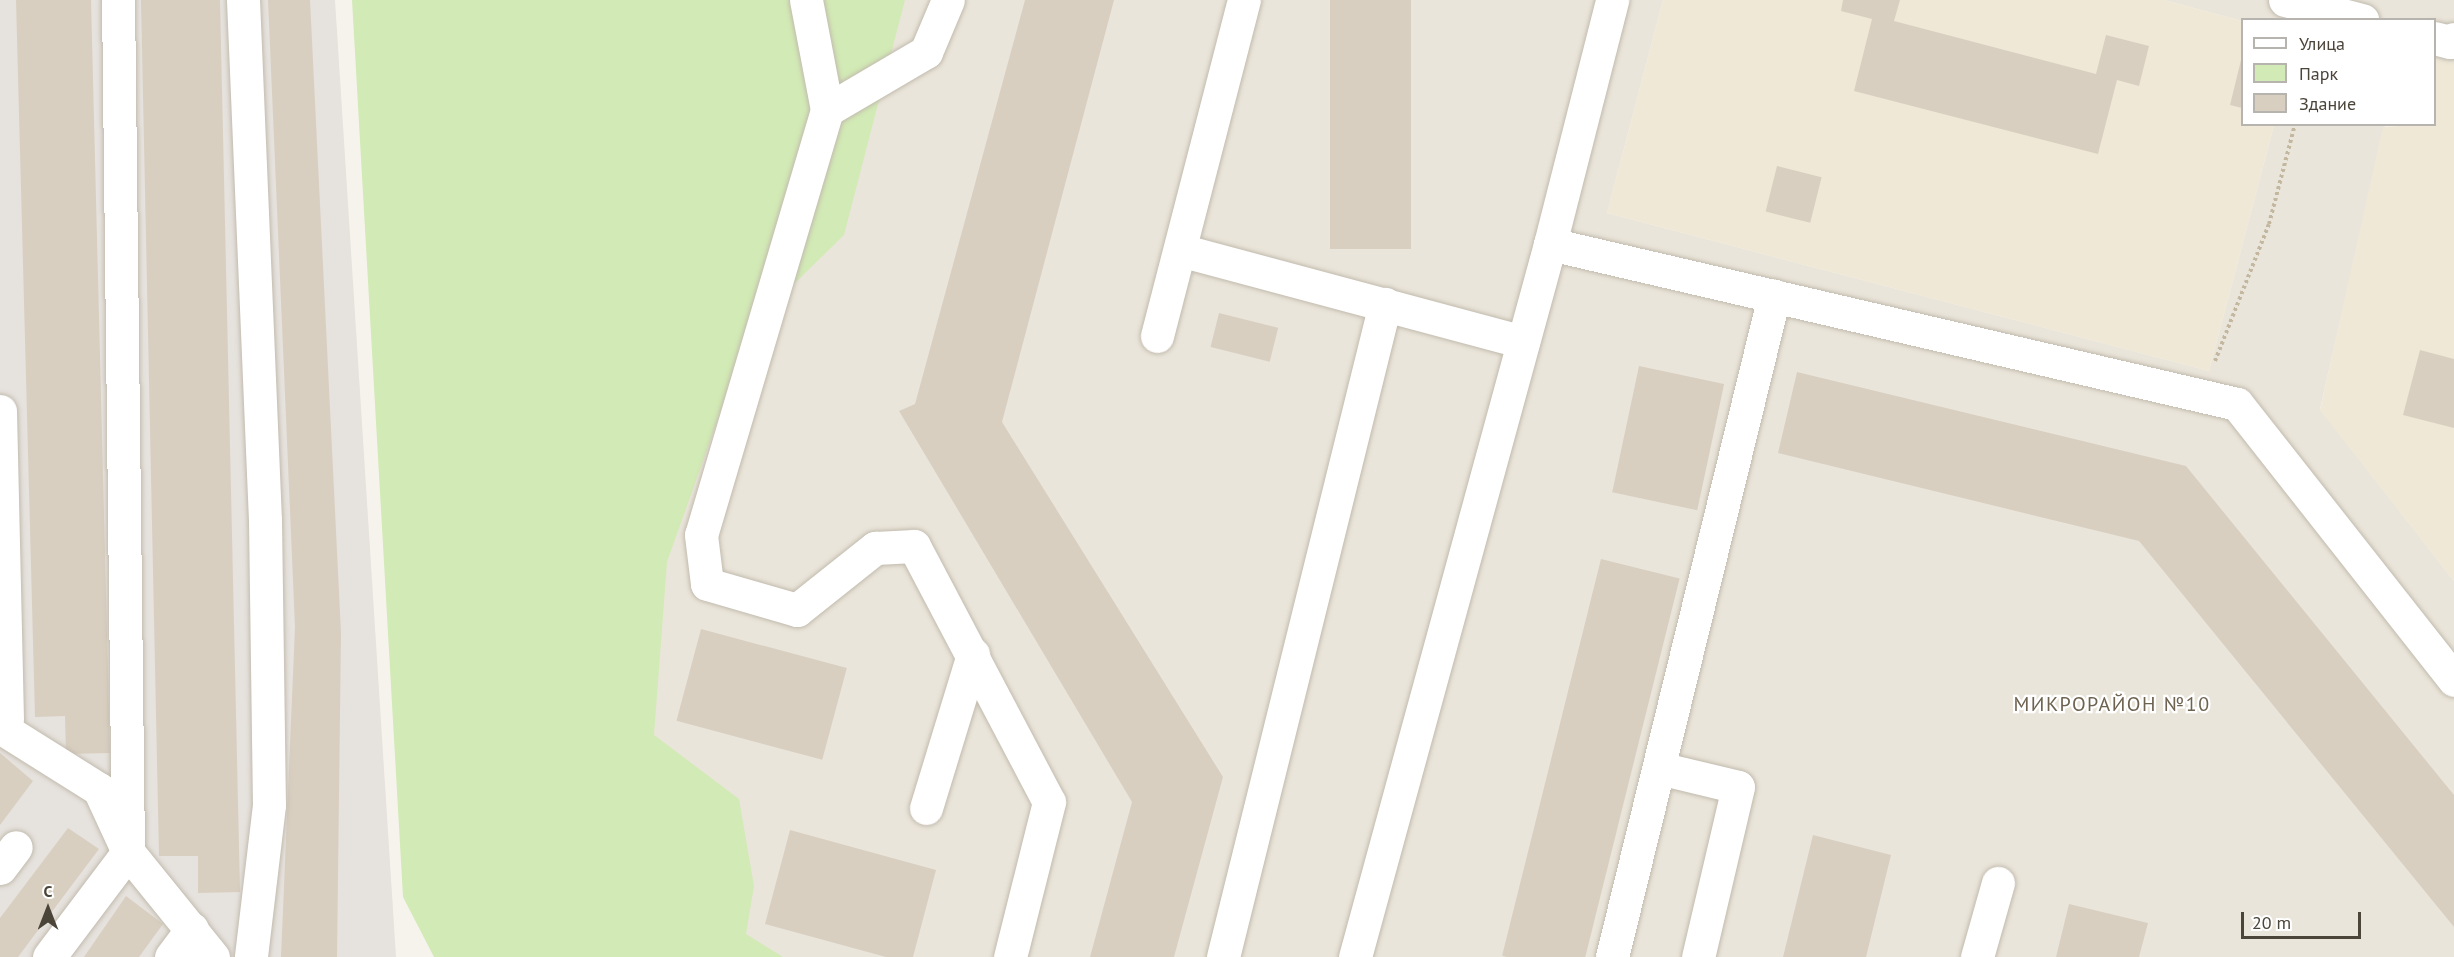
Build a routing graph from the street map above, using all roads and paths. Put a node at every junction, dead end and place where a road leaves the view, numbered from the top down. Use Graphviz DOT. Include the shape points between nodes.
graph roads {
  1 [pos="118,0"];
  2 [pos="243,0"];
  3 [pos="806,0"];
  4 [pos="948,0"];
  5 [pos="1244,0"];
  6 [pos="1612,0"];
  7 [pos="2285,0"];
  8 [pos="2354,18"];
  9 [pos="827,110"];
  10 [pos="2294,126"];
  11 [pos="1550,244"];
  12 [pos="1180,250"];
  13 [pos="1774,296"];
  14 [pos="1385,304"];
  15 [pos="1157,336"];
  16 [pos="1523,342"];
  17 [pos="2202,396"];
  18 [pos="0,411"];
  19 [pos="973,654"];
  20 [pos="2454,680"];
  21 [pos="3,723"];
  22 [pos="1659,768"];
  23 [pos="926,808"];
  24 [pos="128,852"];
  25 [pos="1998,883"];
  26 [pos="192,928"];
  27 [pos="49,957"];
  28 [pos="171,957"];
  29 [pos="213,957"];
  30 [pos="251,957"];
  31 [pos="1010,957"];
  32 [pos="1223,957"];
  33 [pos="1355,957"];
  34 [pos="1612,957"];
  35 [pos="1698,957"];
  36 [pos="1977,957"];
  1 -- 24 [label="lane"];
  2 -- 30 [label="lane" via="265,520 269,805"];
  3 -- 9 [label="lane"];
  4 -- 9 [label="lane" via="926,52"];
  5 -- 12 [label="lane"];
  6 -- 11 [label="lane"];
  7 -- 8 [label="lane"];
  9 -- 19 [label="lane" via="701,535 708,584 797,610 875,548 914,546"];
  10 -- 17 [label="path" via="2269,224"];
  11 -- 13 [label="lane"];
  11 -- 16 [label="lane"];
  12 -- 14 [label="lane"];
  12 -- 15 [label="lane"];
  13 -- 17 [label="lane"];
  13 -- 22 [label="lane"];
  14 -- 16 [label="lane"];
  14 -- 32 [label="lane"];
  16 -- 33 [label="lane"];
  17 -- 20 [label="lane" via="2237,404"];
  18 -- 21 [label="lane"];
  19 -- 23 [label="lane"];
  19 -- 31 [label="lane" via="1049,802"];
  21 -- 24 [label="lane" via="99,789"];
  22 -- 34 [label="lane"];
  22 -- 35 [label="lane" via="1738,787"];
  24 -- 26 [label="lane"];
  24 -- 27 [label="lane"];
  25 -- 36 [label="lane"];
  26 -- 28 [label="lane"];
  26 -- 29 [label="lane"];
}
